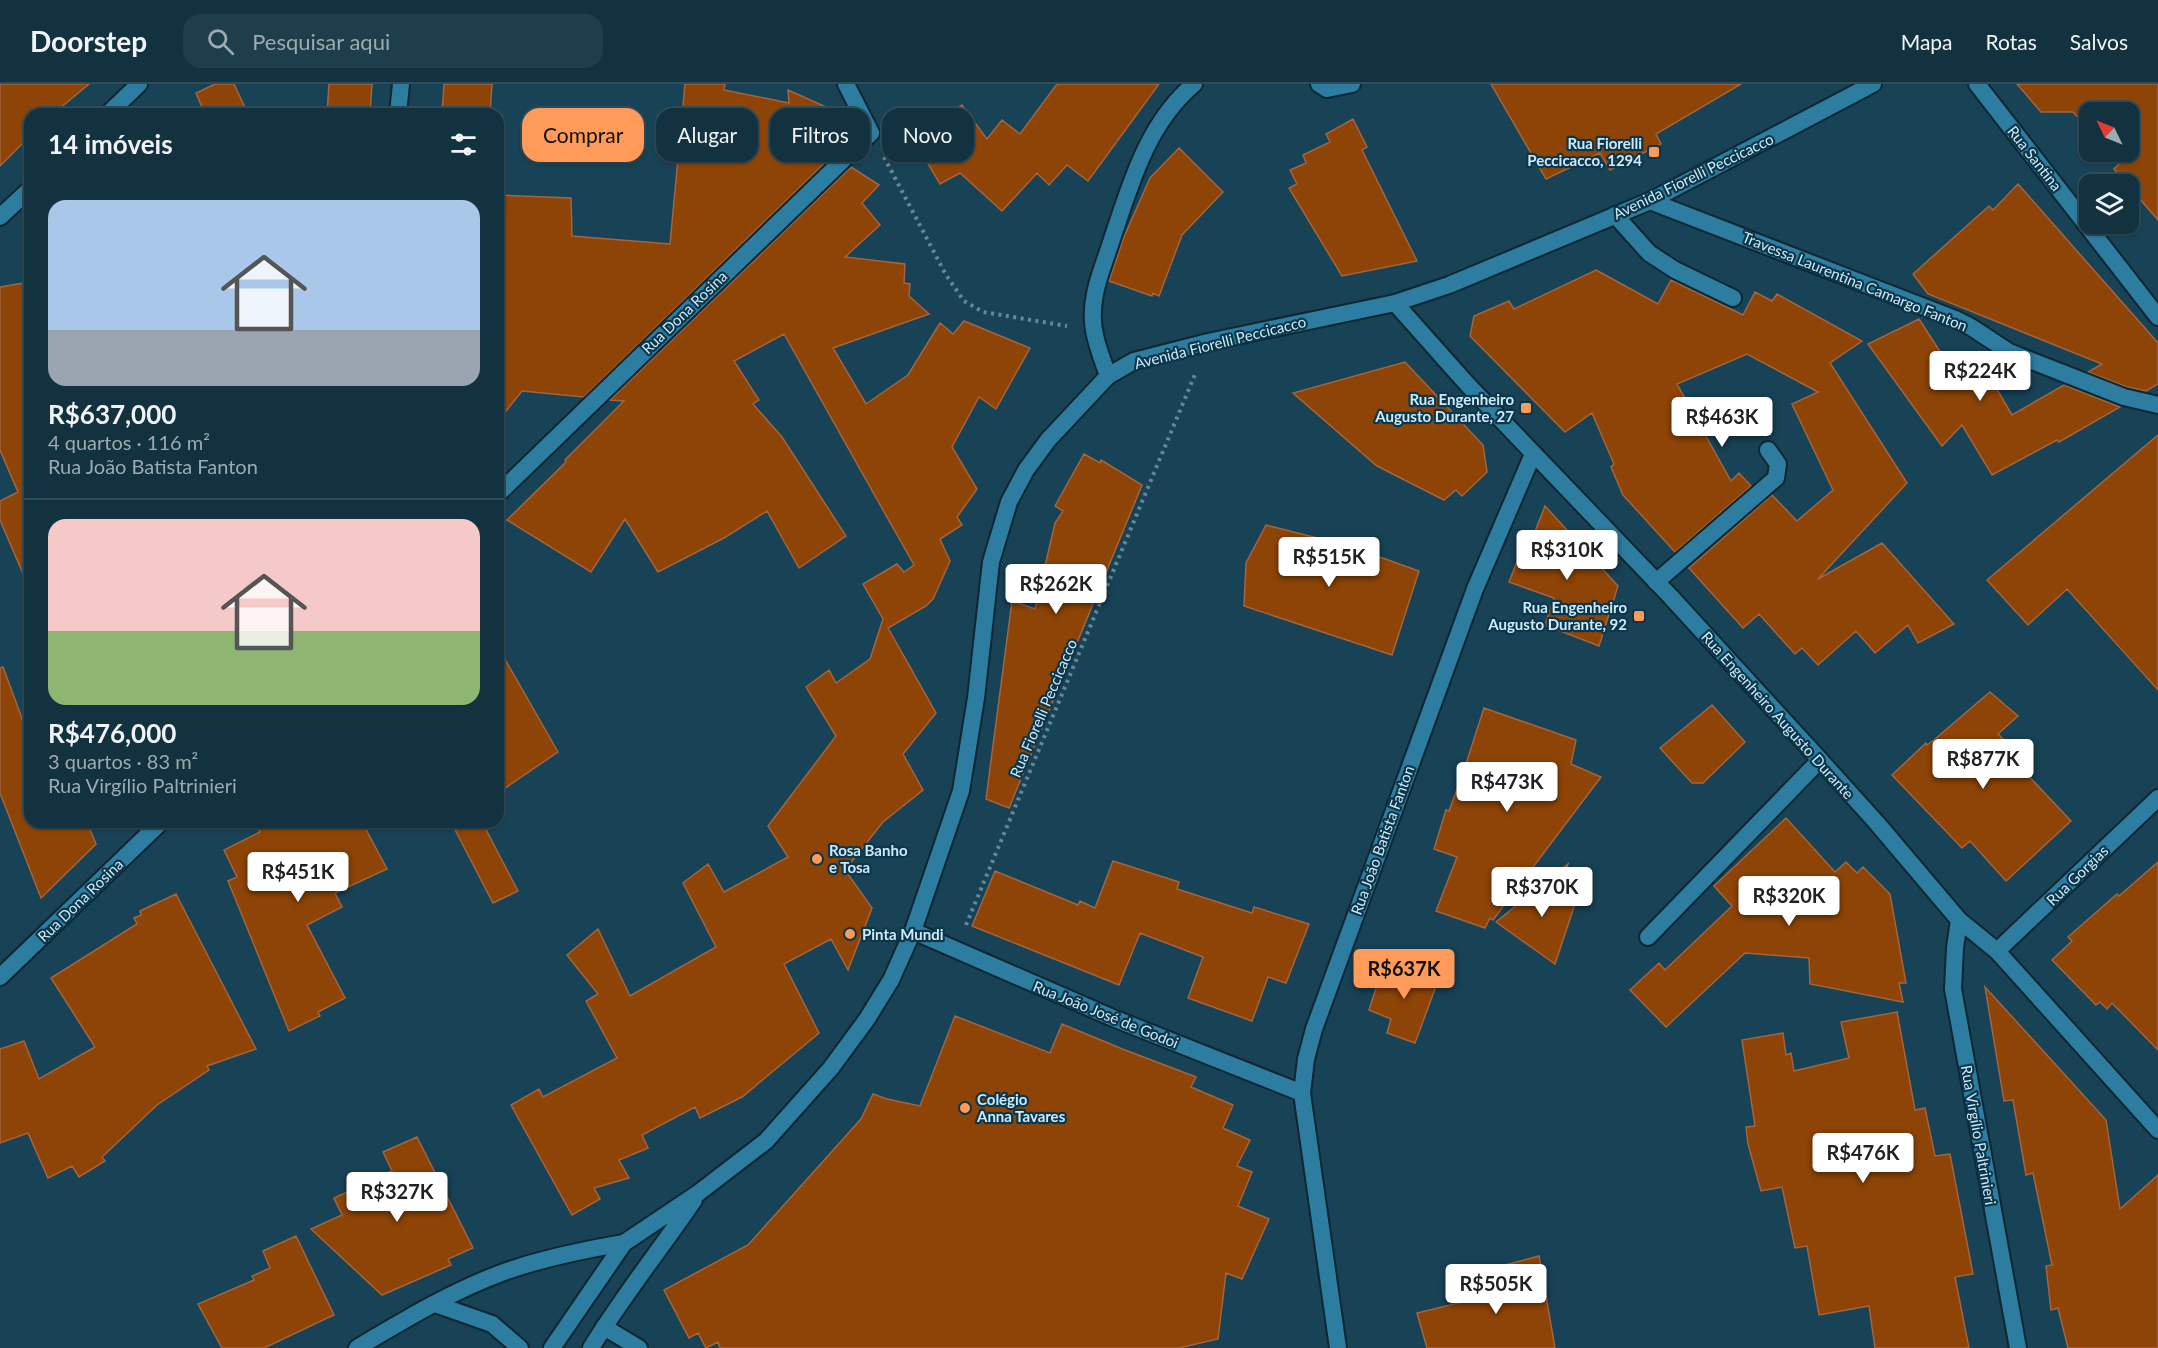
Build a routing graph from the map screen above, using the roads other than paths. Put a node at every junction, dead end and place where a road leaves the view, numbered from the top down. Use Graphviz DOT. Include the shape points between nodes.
graph roads {
  1 [pos="139,84"];
  2 [pos="401,84"];
  3 [pos="846,84"];
  4 [pos="1194,84"];
  5 [pos="1319,84"];
  6 [pos="1352,84"];
  7 [pos="1873,84"];
  8 [pos="1977,84"];
  9 [pos="114,108"];
  10 [pos="399,108"];
  11 [pos="24,195"];
  12 [pos="1650,201"];
  13 [pos="1616,215"];
  14 [pos="0,217"];
  15 [pos="1733,297"];
  16 [pos="1395,303"];
  17 [pos="2158,317"];
  18 [pos="1108,376"];
  19 [pos="2158,405"];
  20 [pos="1768,450"];
  21 [pos="1533,454"];
  22 [pos="504,488"];
  23 [pos="1656,582"];
  24 [pos="1820,760"];
  25 [pos="2158,798"];
  26 [pos="155,828"];
  27 [pos="1959,920"];
  28 [pos="913,931"];
  29 [pos="1648,937"];
  30 [pos="1997,951"];
  31 [pos="0,978"];
  32 [pos="1302,1093"];
  33 [pos="2158,1130"];
  34 [pos="697,1194"];
  35 [pos="624,1243"];
  36 [pos="435,1304"];
  37 [pos="604,1327"];
  38 [pos="357,1348"];
  39 [pos="520,1348"];
  40 [pos="552,1348"];
  41 [pos="591,1348"];
  42 [pos="639,1348"];
  43 [pos="1338,1348"];
  44 [pos="2018,1348"];
  1 -- 9 [label="street"];
  2 -- 10 [label="street"];
  3 -- 22 [label="street, Rua Dona Rosina" via="871,133"];
  4 -- 18 [label="street" via="1164,114 1148,141 1098,284 1093,330"];
  5 -- 6 [label="street" via="1327,89"];
  7 -- 12 [label="street, Avenida Fiorelli Peccicacco"];
  8 -- 17 [label="street, Rua Santina"];
  11 -- 14 [label="street"];
  12 -- 13 [label="street, Avenida Fiorelli Peccicacco"];
  12 -- 19 [label="street, Travessa Laurentina Camargo Fanton" via="1955,319 2009,352 2124,397"];
  13 -- 15 [label="street" via="1649,253"];
  13 -- 16 [label="street, Avenida Fiorelli Peccicacco" via="1449,285"];
  16 -- 18 [label="street, Avenida Fiorelli Peccicacco" via="1208,342 1134,361"];
  16 -- 21 [label="street, Rua Engenheiro Augusto Durante"];
  18 -- 28 [label="street, Avenida Fiorelli Peccicacco" via="1048,440 1009,502 991,562 961,791"];
  20 -- 23 [label="street" via="1778,464 1776,478"];
  21 -- 23 [label="street, Rua Engenheiro Augusto Durante"];
  21 -- 32 [label="street, Rua João Batista Fanton" via="1474,589 1314,1029"];
  23 -- 24 [label="street, Rua Engenheiro Augusto Durante"];
  24 -- 27 [label="street, Rua Engenheiro Augusto Durante"];
  24 -- 29 [label="street"];
  25 -- 30 [label="street, Rua Gorgias"];
  26 -- 31 [label="street, Rua Dona Rosina"];
  27 -- 30 [label="street, Rua Engenheiro Augusto Durante"];
  27 -- 44 [label="street, Rua Virgílio Paltrinieri" via="1953,988"];
  28 -- 32 [label="street, Rua João José de Godoi" via="1113,1018"];
  28 -- 34 [label="street, Avenida Fiorelli Peccicacco" via="891,980 831,1068 766,1142"];
  30 -- 33 [label="street, Rua Engenheiro Augusto Durante"];
  32 -- 43 [label="street, Rua João Batista Fanton"];
  34 -- 35 [label="street, Avenida Fiorelli Peccicacco"];
  34 -- 37 [label="street, Avenida Fiorelli Peccicacco"];
  35 -- 36 [label="street, Avenida Fiorelli Peccicacco" via="571,1252 503,1273"];
  35 -- 40 [label="street, Avenida Fiorelli Peccicacco"];
  36 -- 38 [label="street, Avenida Fiorelli Peccicacco"];
  36 -- 39 [label="street" via="492,1324"];
  37 -- 41 [label="street, Avenida Fiorelli Peccicacco"];
  37 -- 42 [label="street"];
}
